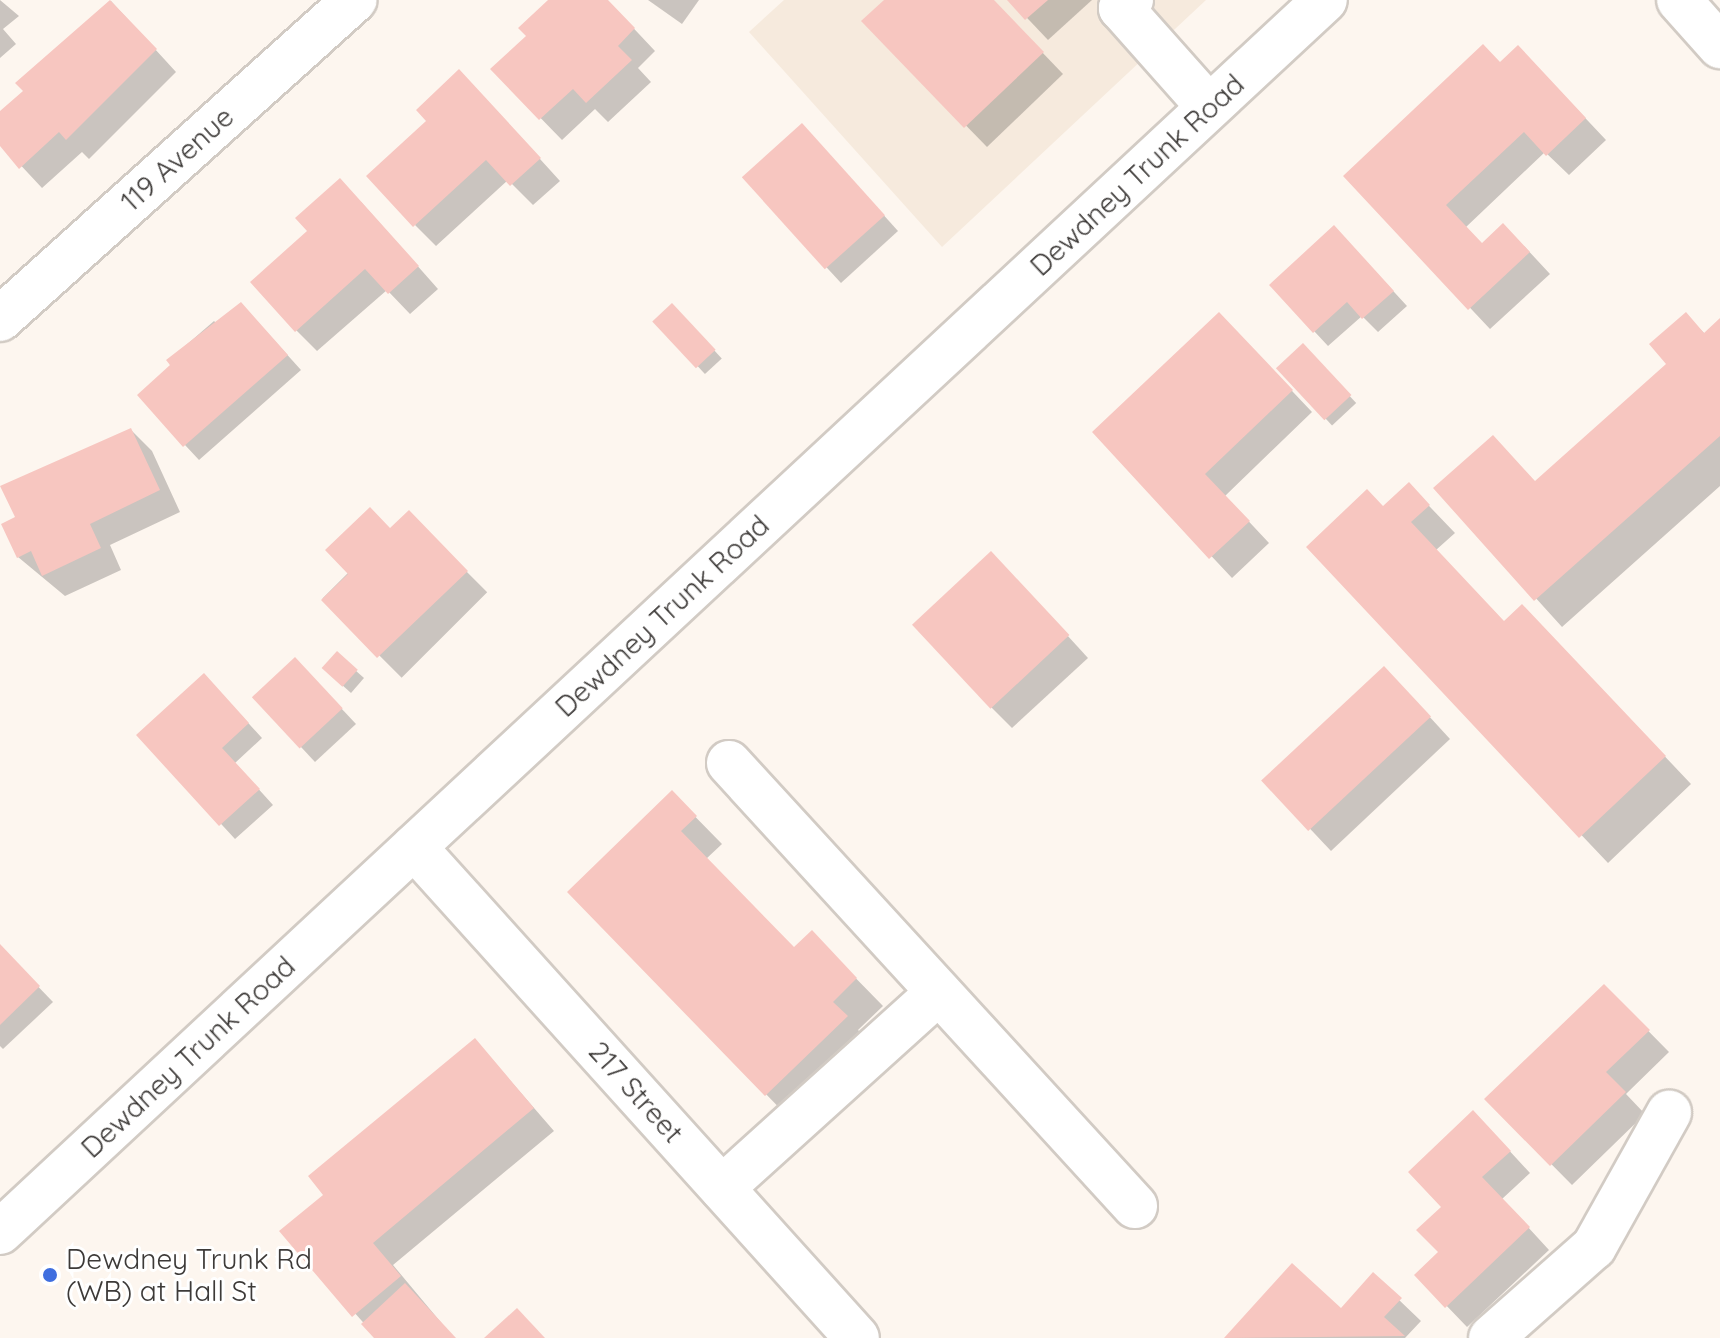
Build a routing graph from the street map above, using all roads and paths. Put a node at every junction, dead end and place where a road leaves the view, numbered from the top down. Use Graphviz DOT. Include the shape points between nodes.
graph roads {
  1 [pos="354,0"];
  2 [pos="1131,0"];
  3 [pos="1325,0"];
  4 [pos="1679,0"];
  5 [pos="1720,46"];
  6 [pos="1209,107"];
  7 [pos="0,319"];
  8 [pos="729,763"];
  9 [pos="414,847"];
  10 [pos="939,992"];
  11 [pos="1669,1113"];
  12 [pos="722,1188"];
  13 [pos="1135,1206"];
  14 [pos="0,1232"];
  15 [pos="857,1338"];
  16 [pos="1491,1338"];
  1 -- 7 [label="main road, 119 Avenue"];
  2 -- 6 [label="main road" via="1121,8"];
  3 -- 6 [label="main road, Dewdney Trunk Road"];
  4 -- 5 [label="main road"];
  6 -- 9 [label="main road, Dewdney Trunk Road"];
  8 -- 10 [label="main road"];
  9 -- 12 [label="main road, 217 Street"];
  9 -- 14 [label="main road, Dewdney Trunk Road"];
  10 -- 12 [label="main road"];
  10 -- 13 [label="main road"];
  11 -- 16 [label="main road" via="1594,1247"];
  12 -- 15 [label="main road, 217 Street"];
}
